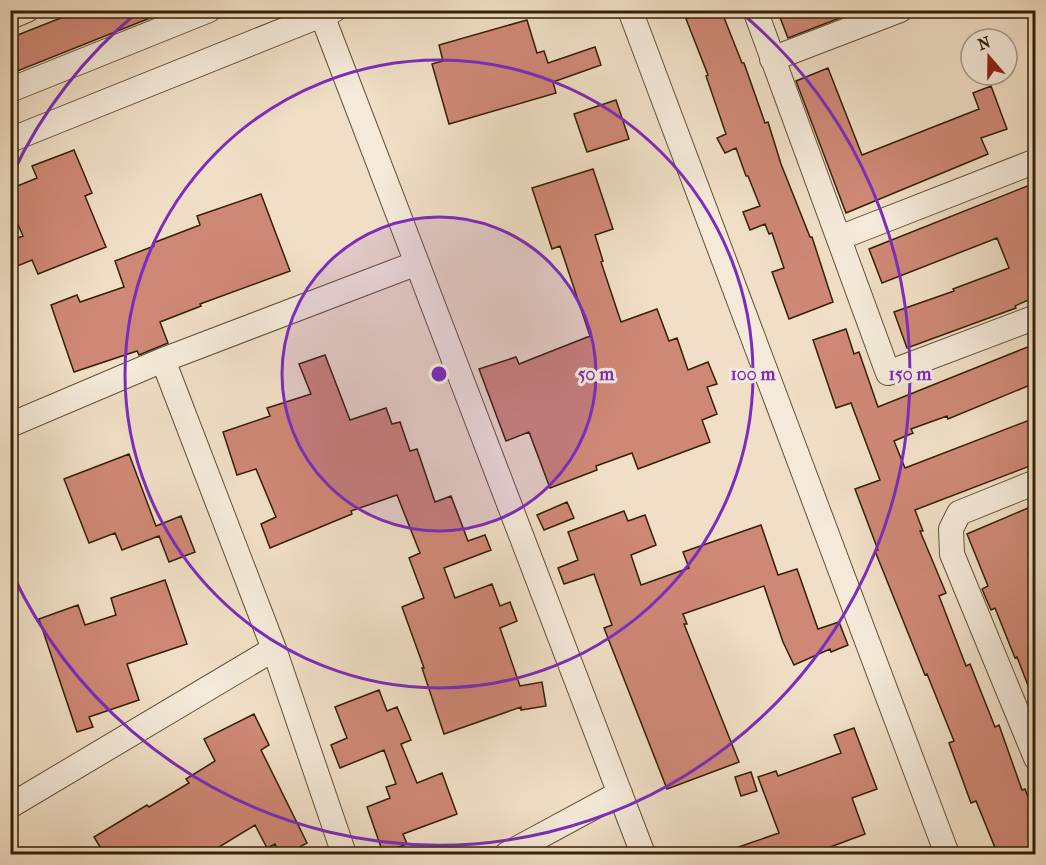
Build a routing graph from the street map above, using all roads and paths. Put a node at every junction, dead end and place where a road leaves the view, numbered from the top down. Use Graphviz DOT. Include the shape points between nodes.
graph roads {
  1 [pos="27,10"];
  2 [pos="209,10"];
  3 [pos="630,10"];
  4 [pos="755,10"];
  5 [pos="900,10"];
  6 [pos="328,13"];
  7 [pos="10,17"];
  8 [pos="772,58"];
  9 [pos="10,90"];
  10 [pos="10,140"];
  11 [pos="1035,161"];
  12 [pos="839,238"];
  13 [pos="417,263"];
  14 [pos="1035,318"];
  15 [pos="163,360"];
  16 [pos="10,425"];
  17 [pos="1035,482"];
  18 [pos="274,649"];
  19 [pos="1035,758"];
  20 [pos="620,793"];
  21 [pos="10,806"];
  22 [pos="344,855"];
  23 [pos="507,855"];
  24 [pos="643,855"];
  25 [pos="947,855"];
  1 -- 7 [label="street"];
  2 -- 9 [label="street"];
  3 -- 25 [label="street"];
  4 -- 8 [label="street"];
  5 -- 8 [label="street"];
  6 -- 10 [label="street"];
  6 -- 13 [label="street"];
  8 -- 12 [label="street"];
  11 -- 12 [label="street"];
  12 -- 14 [label="street" via="888,373"];
  13 -- 15 [label="street"];
  13 -- 20 [label="street"];
  15 -- 16 [label="street"];
  15 -- 18 [label="street"];
  17 -- 19 [label="street" via="959,513 951,530 952,554"];
  18 -- 21 [label="street"];
  18 -- 22 [label="street"];
  20 -- 23 [label="street"];
  20 -- 24 [label="street"];
}
